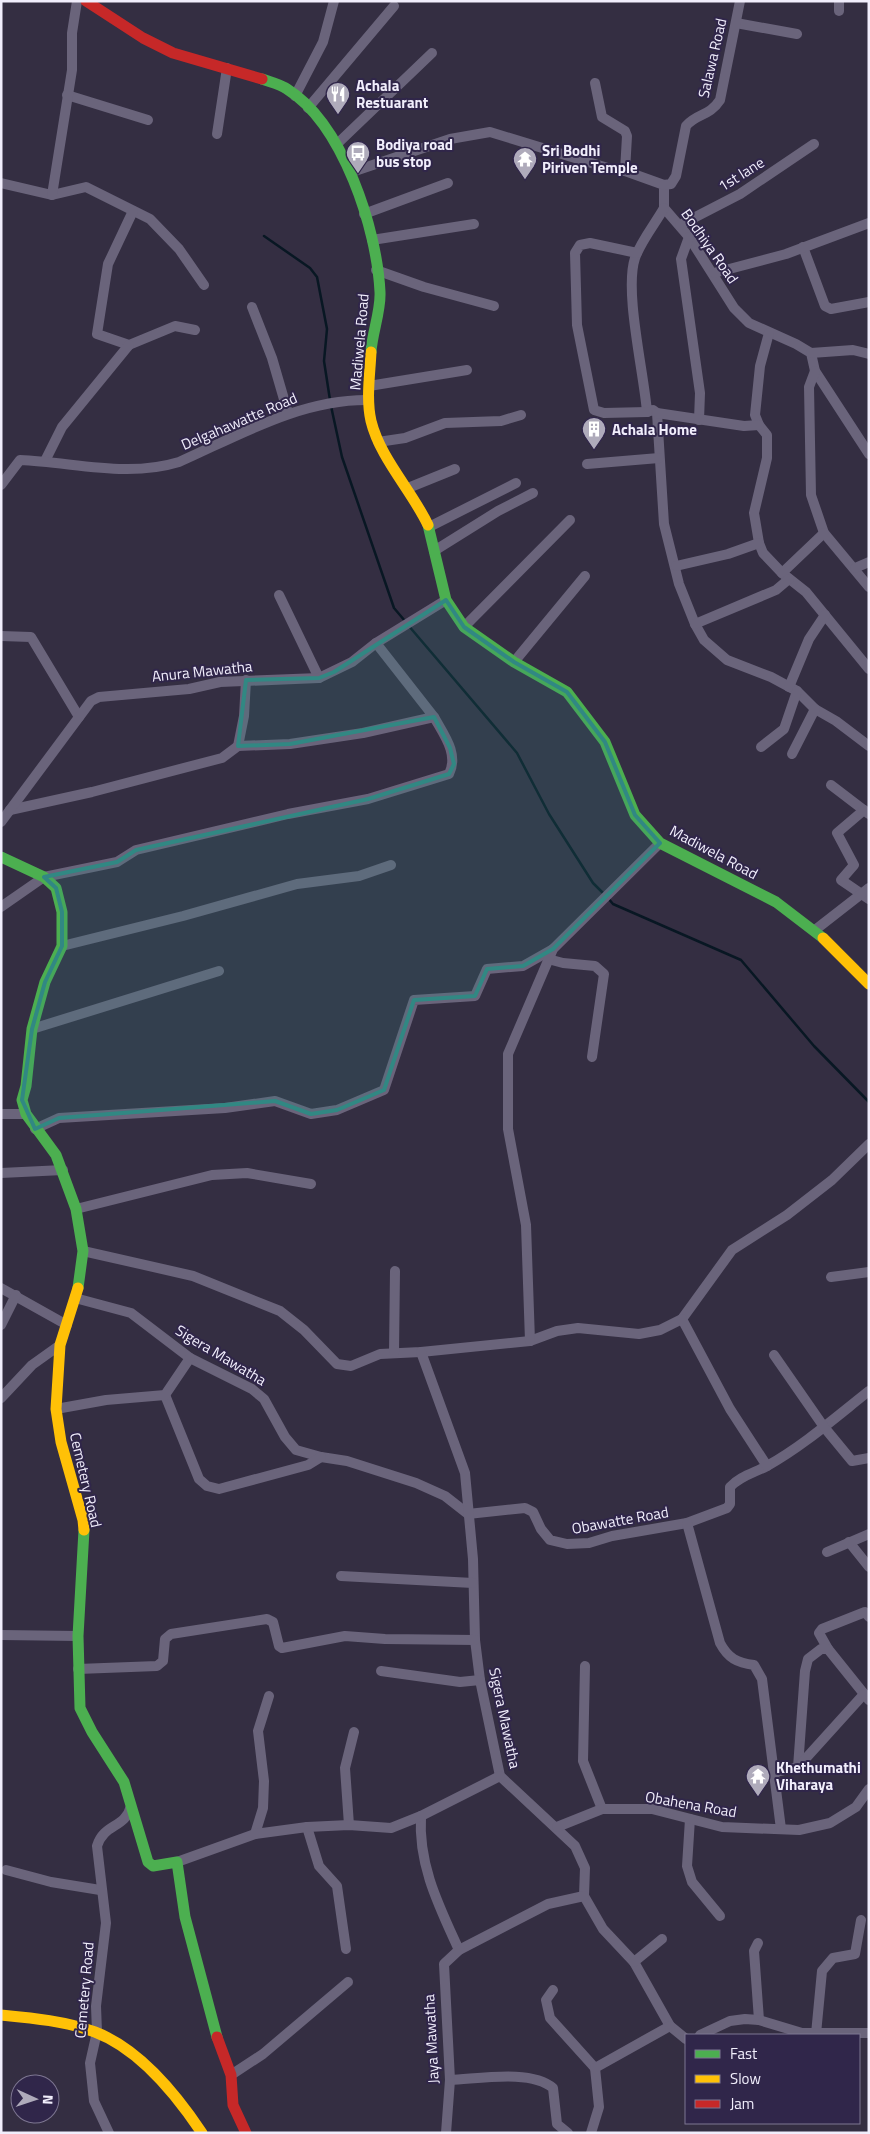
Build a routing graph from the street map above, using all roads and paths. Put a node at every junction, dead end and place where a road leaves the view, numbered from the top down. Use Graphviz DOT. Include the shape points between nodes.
graph roads {
  1 [pos="77,1"];
  2 [pos="86,1"];
  3 [pos="334,1"];
  4 [pos="740,1"];
  5 [pos="394,6"];
  6 [pos="736,23"];
  7 [pos="797,34"];
  8 [pos="432,52"];
  9 [pos="227,68"];
  10 [pos="595,83"];
  11 [pos="67,95"];
  12 [pos="295,96"];
  13 [pos="308,108"];
  14 [pos="148,120"];
  15 [pos="217,134"];
  16 [pos="337,144"];
  17 [pos="814,144"];
  18 [pos="352,172"];
  19 [pos="625,172"];
  20 [pos="1,183"];
  21 [pos="448,183"];
  22 [pos="664,186"];
  23 [pos="52,195"];
  24 [pos="664,208"];
  25 [pos="134,211"];
  26 [pos="364,214"];
  27 [pos="869,223"];
  28 [pos="474,224"];
  29 [pos="680,226"];
  30 [pos="689,237"];
  31 [pos="372,240"];
  32 [pos="803,247"];
  33 [pos="637,253"];
  34 [pos="376,270"];
  35 [pos="714,274"];
  36 [pos="204,285"];
  37 [pos="869,302"];
  38 [pos="494,306"];
  39 [pos="252,307"];
  40 [pos="195,330"];
  41 [pos="769,333"];
  42 [pos="129,345"];
  43 [pos="811,353"];
  44 [pos="869,354"];
  45 [pos="467,370"];
  46 [pos="816,371"];
  47 [pos="369,386"];
  48 [pos="369,400"];
  49 [pos="652,412"];
  50 [pos="288,413"];
  51 [pos="521,415"];
  52 [pos="699,420"];
  53 [pos="759,425"];
  54 [pos="378,442"];
  55 [pos="869,454"];
  56 [pos="659,458"];
  57 [pos="45,461"];
  58 [pos="587,464"];
  59 [pos="455,469"];
  60 [pos="516,483"];
  61 [pos="1,485"];
  62 [pos="408,488"];
  63 [pos="533,493"];
  64 [pos="570,520"];
  65 [pos="429,527"];
  66 [pos="824,533"];
  67 [pos="759,543"];
  68 [pos="434,551"];
  69 [pos="869,562"];
  70 [pos="676,566"];
  71 [pos="855,568"];
  72 [pos="585,576"];
  73 [pos="786,576"];
  74 [pos="869,587"];
  75 [pos="279,595"];
  76 [pos="446,600"];
  77 [pos="825,615"];
  78 [pos="695,624"];
  79 [pos="464,627"];
  80 [pos="1,636"];
  81 [pos="376,643"];
  82 [pos="514,662"];
  83 [pos="869,669"];
  84 [pos="319,678"];
  85 [pos="246,680"];
  86 [pos="793,689"];
  87 [pos="815,709"];
  88 [pos="79,717"];
  89 [pos="434,717"];
  90 [pos="238,746"];
  91 [pos="869,746"];
  92 [pos="762,748"];
  93 [pos="792,754"];
  94 [pos="831,785"];
  95 [pos="10,810"];
  96 [pos="867,812"];
  97 [pos="1,822"];
  98 [pos="660,843"];
  99 [pos="1,857"];
  100 [pos="391,865"];
  101 [pos="44,877"];
  102 [pos="866,894"];
  103 [pos="1,907"];
  104 [pos="815,930"];
  105 [pos="62,946"];
  106 [pos="553,949"];
  107 [pos="548,958"];
  108 [pos="218,972"];
  109 [pos="869,984"];
  110 [pos="32,1029"];
  111 [pos="592,1057"];
  112 [pos="1,1114"];
  113 [pos="26,1114"];
  114 [pos="35,1129"];
  115 [pos="869,1144"];
  116 [pos="63,1170"];
  117 [pos="1,1173"];
  118 [pos="311,1184"];
  119 [pos="76,1209"];
  120 [pos="83,1251"];
  121 [pos="395,1271"];
  122 [pos="869,1272"];
  123 [pos="832,1277"];
  124 [pos="1,1288"];
  125 [pos="16,1295"];
  126 [pos="75,1298"];
  127 [pos="682,1320"];
  128 [pos="1,1325"];
  129 [pos="66,1325"];
  130 [pos="530,1341"];
  131 [pos="60,1345"];
  132 [pos="421,1352"];
  133 [pos="394,1353"];
  134 [pos="774,1356"];
  135 [pos="190,1358"];
  136 [pos="869,1390"];
  137 [pos="165,1395"];
  138 [pos="1,1398"];
  139 [pos="56,1409"];
  140 [pos="824,1427"];
  141 [pos="321,1458"];
  142 [pos="869,1458"];
  143 [pos="767,1466"];
  144 [pos="468,1514"];
  145 [pos="688,1523"];
  146 [pos="869,1534"];
  147 [pos="849,1542"];
  148 [pos="827,1552"];
  149 [pos="869,1567"];
  150 [pos="341,1576"];
  151 [pos="474,1583"];
  152 [pos="869,1616"];
  153 [pos="1,1635"];
  154 [pos="78,1636"];
  155 [pos="475,1640"];
  156 [pos="828,1649"];
  157 [pos="585,1666"];
  158 [pos="78,1669"];
  159 [pos="381,1671"];
  160 [pos="480,1680"];
  161 [pos="270,1696"];
  162 [pos="866,1697"];
  163 [pos="354,1732"];
  164 [pos="798,1767"];
  165 [pos="772,1773"];
  166 [pos="500,1776"];
  167 [pos="869,1789"];
  168 [pos="131,1806"];
  169 [pos="602,1809"];
  170 [pos="421,1816"];
  171 [pos="690,1819"];
  172 [pos="349,1825"];
  173 [pos="307,1827"];
  174 [pos="557,1827"];
  175 [pos="781,1829"];
  176 [pos="255,1834"];
  177 [pos="177,1862"];
  178 [pos="6,1870"];
  179 [pos="100,1890"];
  180 [pos="584,1896"];
  181 [pos="720,1916"];
  182 [pos="861,1920"];
  183 [pos="662,1939"];
  184 [pos="758,1943"];
  185 [pos="346,1950"];
  186 [pos="459,1950"];
  187 [pos="634,1962"];
  188 [pos="348,1982"];
  189 [pos="553,1990"];
  190 [pos="1,2015"];
  191 [pos="759,2020"];
  192 [pos="670,2026"];
  193 [pos="97,2032"];
  194 [pos="869,2033"];
  195 [pos="702,2034"];
  196 [pos="816,2034"];
  197 [pos="685,2038"];
  198 [pos="595,2068"];
  199 [pos="231,2075"];
  200 [pos="450,2080"];
  201 [pos="109,2133"];
  202 [pos="202,2133"];
  203 [pos="246,2133"];
  204 [pos="446,2133"];
  205 [pos="568,2133"];
  206 [pos="591,2133"];
  1 -- 11 [label="street"];
  2 -- 9 [label="main road, Madiwela Road" via="143,38 173,53"];
  3 -- 12 [label="street" via="323,42"];
  4 -- 6 [label="street, Salawa Road"];
  5 -- 13 [label="street"];
  6 -- 7 [label="street"];
  6 -- 22 [label="street, Salawa Road" via="720,100 714,111 691,120 686,126 676,176 671,184"];
  8 -- 16 [label="street"];
  9 -- 12 [label="main road, Madiwela Road" via="251,74 287,89"];
  9 -- 15 [label="street"];
  10 -- 19 [label="street" via="602,117 625,131 627,136"];
  11 -- 14 [label="street"];
  11 -- 23 [label="street"];
  12 -- 13 [label="main road, Madiwela Road"];
  13 -- 16 [label="main road, Madiwela Road"];
  16 -- 18 [label="main road, Madiwela Road"];
  17 -- 29 [label="street, 1st lane" via="740,194"];
  18 -- 19 [label="street" via="450,139 490,132"];
  18 -- 26 [label="main road, Madiwela Road"];
  19 -- 22 [label="street"];
  20 -- 23 [label="street"];
  21 -- 26 [label="street"];
  22 -- 24 [label="street, Bodhiya Road"];
  23 -- 25 [label="street" via="86,187"];
  24 -- 29 [label="street, Bodhiya Road"];
  24 -- 33 [label="street"];
  25 -- 36 [label="street" via="150,219 179,249"];
  25 -- 42 [label="street" via="108,264 97,334"];
  26 -- 31 [label="main road, Madiwela Road"];
  27 -- 32 [label="street"];
  28 -- 31 [label="street"];
  29 -- 30 [label="street, Bodhiya Road"];
  30 -- 35 [label="street, Bodhiya Road"];
  30 -- 52 [label="street" via="681,260 700,393"];
  31 -- 34 [label="main road, Madiwela Road"];
  32 -- 35 [label="street"];
  32 -- 37 [label="street" via="825,306 831,309"];
  33 -- 49 [label="street" via="632,299"];
  33 -- 49 [label="street" via="590,243 580,245 575,254 577,325 594,410 604,413"];
  34 -- 38 [label="street"];
  34 -- 47 [label="main road, Madiwela Road" via="380,293 372,338"];
  35 -- 41 [label="street, Bodhiya Road" via="734,308 749,323"];
  39 -- 50 [label="street" via="272,358"];
  40 -- 42 [label="street" via="176,326"];
  41 -- 43 [label="street, Bodhiya Road"];
  41 -- 53 [label="street" via="760,366 755,415"];
  42 -- 57 [label="street" via="62,428"];
  43 -- 44 [label="street" via="853,350"];
  43 -- 46 [label="street"];
  45 -- 47 [label="street"];
  46 -- 55 [label="street"];
  46 -- 66 [label="street" via="810,387 811,495"];
  47 -- 48 [label="main road, Madiwela Road"];
  48 -- 50 [label="street, Delgahawatte Road" via="344,400"];
  48 -- 54 [label="main road, Madiwela Road"];
  49 -- 52 [label="street"];
  49 -- 56 [label="street"];
  50 -- 57 [label="street, Delgahawatte Road" via="165,466 106,469"];
  51 -- 54 [label="street" via="501,421 445,423 405,438"];
  52 -- 53 [label="street"];
  53 -- 67 [label="street" via="766,436 767,451 754,513"];
  54 -- 62 [label="main road, Madiwela Road"];
  56 -- 58 [label="street"];
  56 -- 70 [label="street" via="664,524"];
  57 -- 61 [label="street, Delgahawatte Road" via="20,460"];
  59 -- 62 [label="street"];
  60 -- 65 [label="street"];
  62 -- 65 [label="main road, Madiwela Road"];
  63 -- 68 [label="street"];
  64 -- 79 [label="street"];
  65 -- 68 [label="main road, Madiwela Road"];
  66 -- 71 [label="street"];
  66 -- 73 [label="street"];
  67 -- 70 [label="street"];
  67 -- 73 [label="street" via="763,553"];
  68 -- 76 [label="main road, Madiwela Road"];
  69 -- 71 [label="street"];
  70 -- 78 [label="street" via="679,584"];
  71 -- 74 [label="street"];
  72 -- 82 [label="street"];
  73 -- 77 [label="street" via="806,592"];
  73 -- 78 [label="street" via="776,590"];
  75 -- 84 [label="street"];
  76 -- 79 [label="main road, Madiwela Road"];
  76 -- 81 [label="street, Anura Mawatha"];
  77 -- 83 [label="street"];
  77 -- 86 [label="street" via="809,639"];
  78 -- 86 [label="street" via="704,640 727,660"];
  79 -- 82 [label="main road, Madiwela Road"];
  80 -- 88 [label="street" via="31,637"];
  81 -- 84 [label="street, Anura Mawatha" via="352,662"];
  81 -- 89 [label="street"];
  82 -- 98 [label="main road, Madiwela Road" via="567,692 606,742 636,815"];
  84 -- 85 [label="street, Anura Mawatha"];
  85 -- 88 [label="street, Anura Mawatha" via="99,697 91,701"];
  85 -- 90 [label="street"];
  86 -- 87 [label="street"];
  86 -- 92 [label="street" via="784,729"];
  87 -- 91 [label="street"];
  87 -- 93 [label="street"];
  88 -- 95 [label="street, Anura Mawatha"];
  89 -- 90 [label="street" via="326,739"];
  89 -- 101 [label="street" via="450,748 454,764 449,774 368,799 288,814 136,850 117,862"];
  90 -- 95 [label="street" via="222,758"];
  94 -- 96 [label="street"];
  95 -- 97 [label="street, Anura Mawatha"];
  96 -- 102 [label="street" via="837,833 854,865 841,880"];
  98 -- 104 [label="main road, Madiwela Road" via="776,902"];
  98 -- 106 [label="street"];
  99 -- 101 [label="main road, Cemetery Road"];
  100 -- 105 [label="street" via="359,876 297,884"];
  101 -- 103 [label="street"];
  101 -- 105 [label="main road, Cemetery Road" via="56,888 62,912"];
  102 -- 104 [label="street"];
  104 -- 109 [label="main road, Madiwela Road"];
  105 -- 110 [label="main road, Cemetery Road" via="45,982"];
  106 -- 107 [label="street"];
  106 -- 114 [label="street" via="523,966 486,969 475,996 414,1000 384,1090 338,1110 311,1114 275,1101 225,1108 59,1118"];
  107 -- 111 [label="street" via="595,966 604,974"];
  107 -- 130 [label="street" via="508,1054 508,1128 526,1225"];
  108 -- 110 [label="street"];
  110 -- 113 [label="main road, Cemetery Road" via="22,1100"];
  112 -- 113 [label="street"];
  113 -- 114 [label="main road, Cemetery Road"];
  114 -- 116 [label="main road, Cemetery Road" via="56,1155"];
  115 -- 127 [label="street" via="832,1180 787,1215 732,1250"];
  116 -- 117 [label="street"];
  116 -- 119 [label="main road, Cemetery Road"];
  118 -- 119 [label="street" via="247,1173 212,1176"];
  119 -- 120 [label="main road, Cemetery Road"];
  120 -- 126 [label="main road, Cemetery Road"];
  120 -- 133 [label="street" via="193,1276 280,1311 337,1364 350,1366 380,1354"];
  121 -- 133 [label="street"];
  122 -- 123 [label="street"];
  124 -- 125 [label="street"];
  125 -- 128 [label="street"];
  125 -- 129 [label="street"];
  126 -- 129 [label="main road, Cemetery Road"];
  126 -- 135 [label="street, Sigera Mawatha" via="131,1313"];
  127 -- 130 [label="street" via="660,1330 640,1334 578,1328 556,1331"];
  127 -- 143 [label="street" via="730,1409"];
  129 -- 131 [label="main road, Cemetery Road"];
  130 -- 132 [label="street"];
  131 -- 138 [label="street" via="32,1365"];
  131 -- 139 [label="main road, Cemetery Road"];
  132 -- 133 [label="street"];
  132 -- 144 [label="street, Sigera Mawatha" via="465,1473"];
  134 -- 140 [label="street"];
  135 -- 137 [label="street"];
  135 -- 141 [label="street, Sigera Mawatha" via="252,1389 264,1399 296,1450"];
  136 -- 140 [label="street"];
  137 -- 139 [label="street" via="106,1400"];
  137 -- 141 [label="street" via="199,1478 207,1486 219,1489 308,1465"];
  139 -- 154 [label="main road, Cemetery Road" via="61,1442 83,1520"];
  140 -- 142 [label="street" via="852,1461"];
  140 -- 143 [label="street"];
  141 -- 144 [label="street, Sigera Mawatha" via="347,1461 416,1483 445,1496"];
  143 -- 145 [label="street, Obawatte Road" via="730,1487 727,1508"];
  144 -- 145 [label="street, Obawatte Road" via="525,1508 533,1512 550,1540 567,1544 589,1543"];
  144 -- 151 [label="street, Sigera Mawatha"];
  145 -- 165 [label="street" via="720,1643 727,1656 742,1664 754,1665 762,1679"];
  146 -- 147 [label="street"];
  147 -- 148 [label="street"];
  147 -- 149 [label="street"];
  150 -- 151 [label="street"];
  151 -- 155 [label="street, Sigera Mawatha"];
  152 -- 156 [label="street" via="862,1612 822,1629 819,1633"];
  153 -- 154 [label="street"];
  154 -- 158 [label="main road, Cemetery Road"];
  155 -- 158 [label="street" via="345,1636 282,1648 273,1622 267,1619 171,1634 165,1640 163,1661 157,1666"];
  155 -- 160 [label="street, Sigera Mawatha"];
  156 -- 162 [label="street"];
  156 -- 164 [label="street" via="821,1649 808,1659"];
  157 -- 169 [label="street" via="584,1761"];
  158 -- 168 [label="main road, Cemetery Road" via="80,1708 124,1782"];
  159 -- 160 [label="street" via="460,1682"];
  160 -- 166 [label="street, Sigera Mawatha"];
  161 -- 176 [label="street" via="258,1731 264,1799"];
  162 -- 164 [label="street"];
  163 -- 172 [label="street" via="344,1768"];
  164 -- 165 [label="street"];
  165 -- 175 [label="street"];
  166 -- 170 [label="street"];
  166 -- 174 [label="street, Sigera Mawatha"];
  167 -- 175 [label="street, Obahena Road" via="856,1807 830,1823 799,1830"];
  168 -- 177 [label="main road" via="148,1862 153,1866"];
  168 -- 179 [label="street, Cemetery Road" via="122,1823 108,1828 99,1839"];
  169 -- 171 [label="street, Obahena Road" via="652,1809"];
  169 -- 174 [label="street, Obahena Road"];
  170 -- 172 [label="street" via="391,1828"];
  170 -- 186 [label="street" via="423,1859 431,1888"];
  171 -- 175 [label="street, Obahena Road" via="722,1827"];
  171 -- 181 [label="street" via="687,1866 692,1882"];
  172 -- 173 [label="street"];
  173 -- 176 [label="street"];
  173 -- 185 [label="street" via="319,1866 337,1886"];
  174 -- 180 [label="street, Sigera Mawatha" via="575,1846 585,1868"];
  176 -- 177 [label="street"];
  177 -- 199 [label="main road" via="185,1917 212,2024"];
  178 -- 179 [label="street"];
  179 -- 193 [label="street, Cemetery Road" via="106,1923 96,2006"];
  180 -- 186 [label="street, Jaya Mawatha" via="548,1904"];
  180 -- 187 [label="street" via="603,1929"];
  182 -- 196 [label="street" via="855,1954 833,1958 822,1971"];
  183 -- 187 [label="street"];
  184 -- 191 [label="street" via="754,1951"];
  186 -- 200 [label="street, Jaya Mawatha" via="442,1970"];
  187 -- 192 [label="street"];
  188 -- 199 [label="street" via="263,2054"];
  189 -- 198 [label="street" via="546,2000 550,2018"];
  190 -- 193 [label="main road" via="49,2019"];
  191 -- 195 [label="street" via="730,2021"];
  191 -- 196 [label="street"];
  192 -- 197 [label="street"];
  192 -- 198 [label="street"];
  193 -- 201 [label="street, Cemetery Road" via="90,2063 94,2102"];
  193 -- 202 [label="main road" via="134,2055 189,2111"];
  194 -- 196 [label="street"];
  198 -- 206 [label="street" via="599,2106"];
  199 -- 203 [label="main road" via="233,2105"];
  200 -- 204 [label="street, Jaya Mawatha"];
  200 -- 205 [label="street" via="532,2077 546,2082 553,2088 557,2124"];
}
